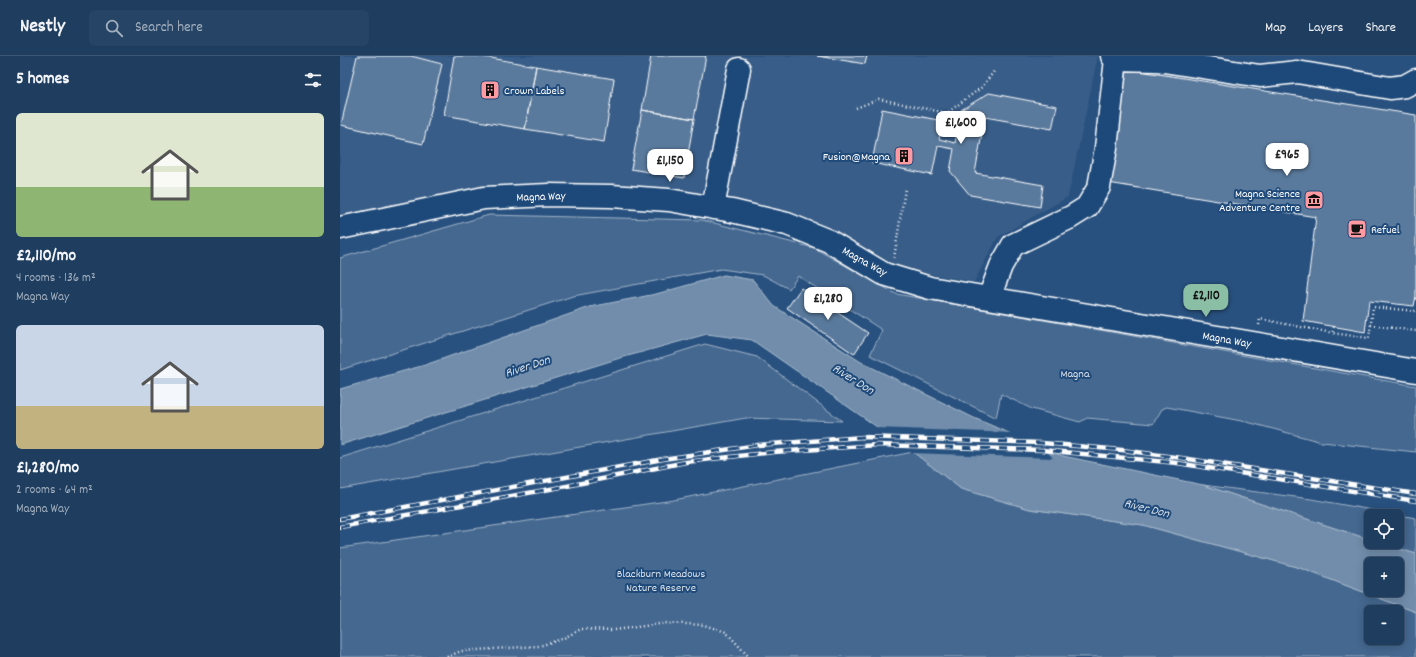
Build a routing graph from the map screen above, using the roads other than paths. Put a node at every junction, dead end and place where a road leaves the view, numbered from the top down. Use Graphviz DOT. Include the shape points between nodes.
graph roads {
  1 [pos="1114,58"];
  2 [pos="739,69"];
  3 [pos="1416,80"];
  4 [pos="713,208"];
  5 [pos="340,228"];
  6 [pos="989,298"];
  7 [pos="1416,371"];
  1 -- 3 [label="street" via="1157,60 1260,76 1297,72 1390,88 1405,86"];
  1 -- 6 [label="street" via="1106,148 1099,187 1086,207 1013,245 1001,266"];
  2 -- 4 [label="street"];
  4 -- 5 [label="street, Magna Way" via="669,200 611,196 484,198"];
  4 -- 6 [label="street, Magna Way" via="787,224 829,241 884,274 930,288"];
  6 -- 7 [label="street, Magna Way"];
}
